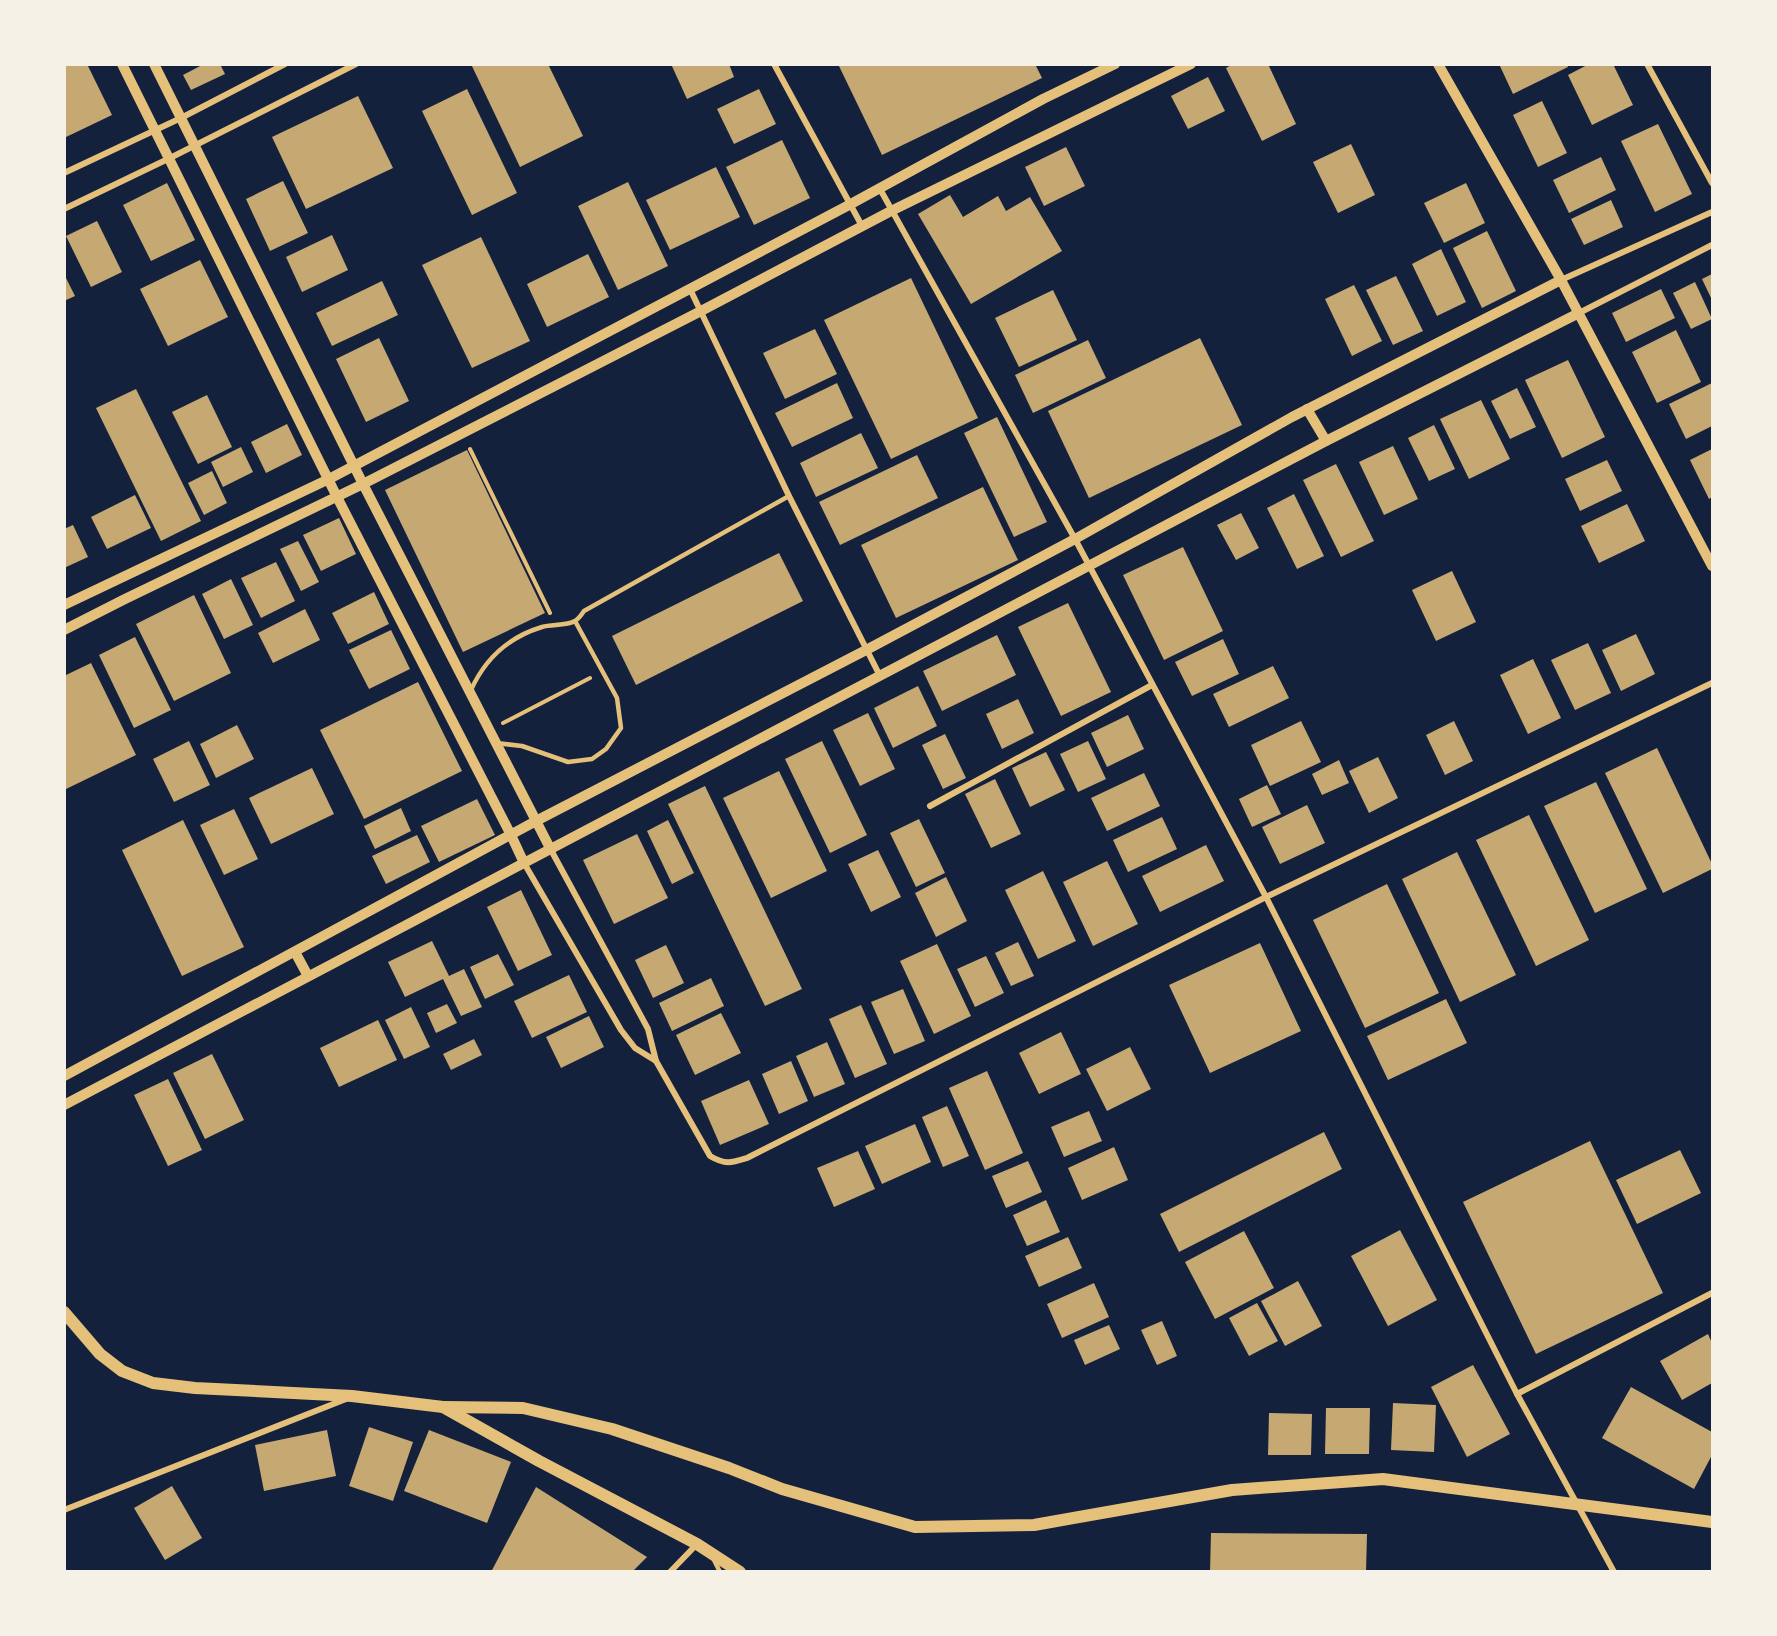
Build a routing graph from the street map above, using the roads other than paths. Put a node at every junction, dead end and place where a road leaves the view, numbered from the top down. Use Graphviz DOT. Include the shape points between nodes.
graph roads {
  1 [pos="122,64"];
  2 [pos="154,64"];
  3 [pos="285,64"];
  4 [pos="356,64"];
  5 [pos="774,64"];
  6 [pos="1115,64"];
  7 [pos="1191,64"];
  8 [pos="1438,64"];
  9 [pos="1647,64"];
  10 [pos="181,118"];
  11 [pos="154,129"];
  12 [pos="196,145"];
  13 [pos="170,158"];
  14 [pos="64,173"];
  15 [pos="1713,183"];
  16 [pos="880,189"];
  17 [pos="849,205"];
  18 [pos="64,209"];
  19 [pos="891,212"];
  20 [pos="1713,212"];
  21 [pos="862,226"];
  22 [pos="1713,245"];
  23 [pos="1561,280"];
  24 [pos="690,289"];
  25 [pos="701,312"];
  26 [pos="1579,313"];
  27 [pos="1307,409"];
  28 [pos="1326,441"];
  29 [pos="354,465"];
  30 [pos="329,479"];
  31 [pos="363,484"];
  32 [pos="789,496"];
  33 [pos="337,497"];
  34 [pos="1075,539"];
  35 [pos="1089,566"];
  36 [pos="1713,566"];
  37 [pos="113,582"];
  38 [pos="125,599"];
  39 [pos="64,605"];
  40 [pos="575,621"];
  41 [pos="64,630"];
  42 [pos="868,649"];
  43 [pos="880,676"];
  44 [pos="1713,683"];
  45 [pos="1152,685"];
  46 [pos="470,692"];
  47 [pos="496,743"];
  48 [pos="930,806"];
  49 [pos="536,821"];
  50 [pos="511,835"];
  51 [pos="551,850"];
  52 [pos="524,863"];
  53 [pos="1266,897"];
  54 [pos="295,952"];
  55 [pos="308,976"];
  56 [pos="656,1061"];
  57 [pos="64,1076"];
  58 [pos="64,1106"];
  59 [pos="1713,1293"];
  60 [pos="65,1314"];
  61 [pos="1517,1394"];
  62 [pos="352,1396"];
  63 [pos="443,1407"];
  64 [pos="1578,1506"];
  65 [pos="64,1510"];
  66 [pos="1713,1522"];
  67 [pos="697,1544"];
  68 [pos="710,1552"];
  69 [pos="670,1572"];
  70 [pos="720,1572"];
  71 [pos="740,1572"];
  72 [pos="1614,1572"];
  1 -- 11 [label="street"];
  2 -- 10 [label="street"];
  3 -- 10 [label="street"];
  4 -- 12 [label="street"];
  5 -- 17 [label="street"];
  6 -- 16 [label="street"];
  7 -- 19 [label="street"];
  8 -- 23 [label="street"];
  9 -- 15 [label="street"];
  10 -- 11 [label="street"];
  10 -- 12 [label="street"];
  11 -- 13 [label="street"];
  11 -- 14 [label="street"];
  12 -- 13 [label="street"];
  12 -- 29 [label="street"];
  13 -- 18 [label="street"];
  13 -- 30 [label="street"];
  16 -- 17 [label="street"];
  16 -- 19 [label="street"];
  17 -- 21 [label="street"];
  17 -- 24 [label="street"];
  19 -- 21 [label="street"];
  19 -- 34 [label="street"];
  20 -- 23 [label="street"];
  21 -- 25 [label="street"];
  22 -- 26 [label="street"];
  23 -- 26 [label="street"];
  23 -- 27 [label="street"];
  24 -- 25 [label="street"];
  24 -- 29 [label="street"];
  25 -- 31 [label="street"];
  25 -- 32 [label="street"];
  26 -- 28 [label="street"];
  26 -- 36 [label="street"];
  27 -- 28 [label="street"];
  27 -- 34 [label="street"];
  28 -- 35 [label="street"];
  29 -- 30 [label="street"];
  29 -- 31 [label="street"];
  30 -- 33 [label="street"];
  30 -- 37 [label="street"];
  31 -- 33 [label="street"];
  31 -- 46 [label="street"];
  32 -- 40 [label="lane" via="584,611"];
  32 -- 42 [label="street"];
  33 -- 38 [label="street"];
  33 -- 50 [label="street"];
  34 -- 35 [label="street"];
  34 -- 42 [label="street"];
  35 -- 43 [label="street"];
  35 -- 45 [label="street"];
  37 -- 38 [label="street"];
  37 -- 39 [label="street"];
  38 -- 41 [label="street"];
  40 -- 46 [label="lane" via="543,626 517,637 497,652"];
  40 -- 47 [label="lane" via="617,698 621,728 606,749 592,759 568,762 522,746"];
  42 -- 43 [label="street"];
  42 -- 49 [label="street"];
  43 -- 51 [label="street"];
  44 -- 53 [label="street"];
  45 -- 48 [label="street"];
  45 -- 53 [label="street"];
  46 -- 47 [label="street"];
  47 -- 49 [label="street"];
  49 -- 50 [label="street"];
  49 -- 51 [label="street"];
  50 -- 52 [label="street"];
  50 -- 54 [label="street"];
  51 -- 52 [label="street"];
  51 -- 56 [label="street" via="648,1029"];
  52 -- 55 [label="street"];
  52 -- 56 [label="street" via="621,1030 635,1048"];
  53 -- 56 [label="street" via="732,1163 710,1156"];
  53 -- 61 [label="street"];
  54 -- 55 [label="street"];
  54 -- 57 [label="street"];
  55 -- 58 [label="street"];
  59 -- 61 [label="street"];
  60 -- 62 [label="main road" via="122,1371 153,1383"];
  61 -- 64 [label="street"];
  62 -- 63 [label="main road"];
  62 -- 65 [label="street"];
  63 -- 64 [label="main road" via="523,1408 612,1429 782,1488 915,1527 1035,1525 1232,1490 1383,1479"];
  63 -- 67 [label="main road"];
  64 -- 66 [label="main road"];
  64 -- 72 [label="street"];
  67 -- 68 [label="main road"];
  67 -- 69 [label="street"];
  68 -- 70 [label="lane"];
  68 -- 71 [label="main road"];
}
